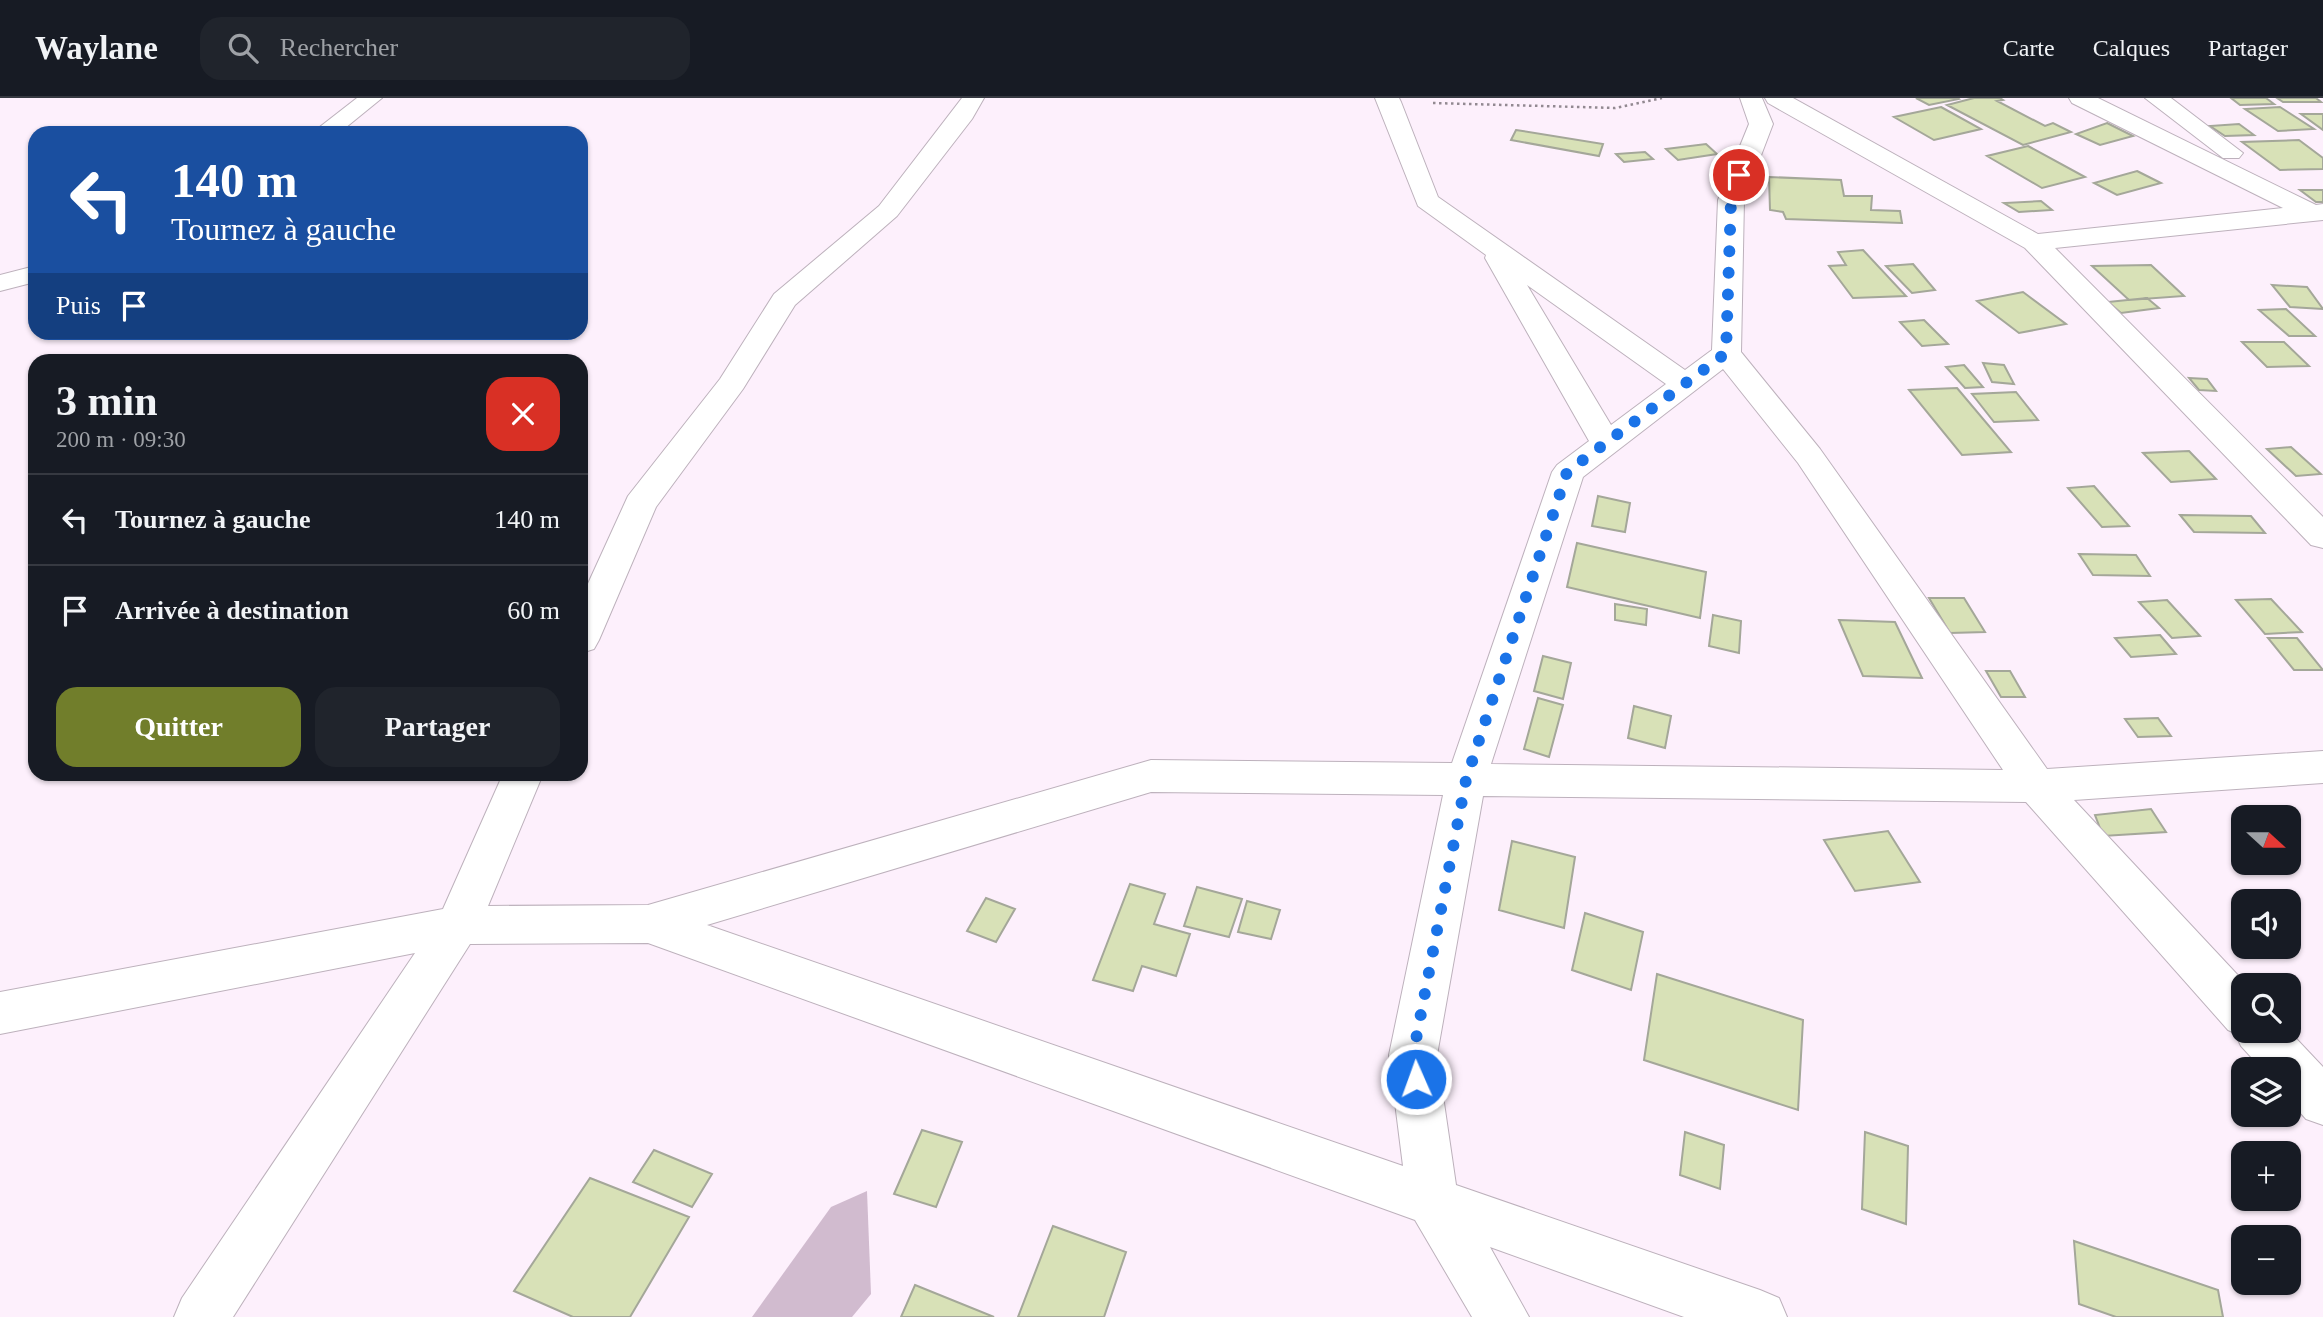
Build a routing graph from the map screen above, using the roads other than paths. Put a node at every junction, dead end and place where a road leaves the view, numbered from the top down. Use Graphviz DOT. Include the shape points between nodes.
graph roads {
  1 [pos="371,98"];
  2 [pos="973,98"];
  3 [pos="1751,98"];
  4 [pos="1776,98"];
  5 [pos="2080,98"];
  6 [pos="2156,98"];
  7 [pos="1388,100"];
  8 [pos="333,126"];
  9 [pos="2319,215"];
  10 [pos="2034,242"];
  11 [pos="1491,247"];
  12 [pos="28,276"];
  13 [pos="0,283"];
  14 [pos="1726,353"];
  15 [pos="1685,384"];
  16 [pos="1606,443"];
  17 [pos="2323,537"];
  18 [pos="588,624"];
  19 [pos="2323,767"];
  20 [pos="1466,780"];
  21 [pos="520,781"];
  22 [pos="2036,786"];
  23 [pos="648,924"];
  24 [pos="458,925"];
  25 [pos="2231,1000"];
  26 [pos="0,1013"];
  27 [pos="2269,1043"];
  28 [pos="2323,1102"];
  29 [pos="1433,1201"];
  30 [pos="201,1317"];
  31 [pos="1502,1317"];
  32 [pos="1760,1317"];
  1 -- 8 [label="street"];
  2 -- 18 [label="street" via="888,211 783,300 732,383 640,504"];
  3 -- 14 [label="street" via="1761,124 1731,200"];
  4 -- 10 [label="street"];
  5 -- 9 [label="street"];
  6 -- 9 [label="street"];
  7 -- 11 [label="street" via="1427,201"];
  9 -- 10 [label="street"];
  10 -- 17 [label="street"];
  11 -- 15 [label="street"];
  11 -- 16 [label="street"];
  12 -- 13 [label="street"];
  14 -- 15 [label="street"];
  14 -- 22 [label="street" via="1809,456"];
  15 -- 16 [label="street"];
  16 -- 20 [label="street" via="1567,472"];
  19 -- 22 [label="street"];
  20 -- 22 [label="street"];
  20 -- 23 [label="street" via="1150,776"];
  20 -- 29 [label="street" via="1413,1055"];
  21 -- 24 [label="street"];
  22 -- 25 [label="street"];
  23 -- 24 [label="street"];
  23 -- 29 [label="street"];
  24 -- 26 [label="street"];
  24 -- 30 [label="street"];
  27 -- 28 [label="street"];
  29 -- 31 [label="street"];
  29 -- 32 [label="street"];
}
